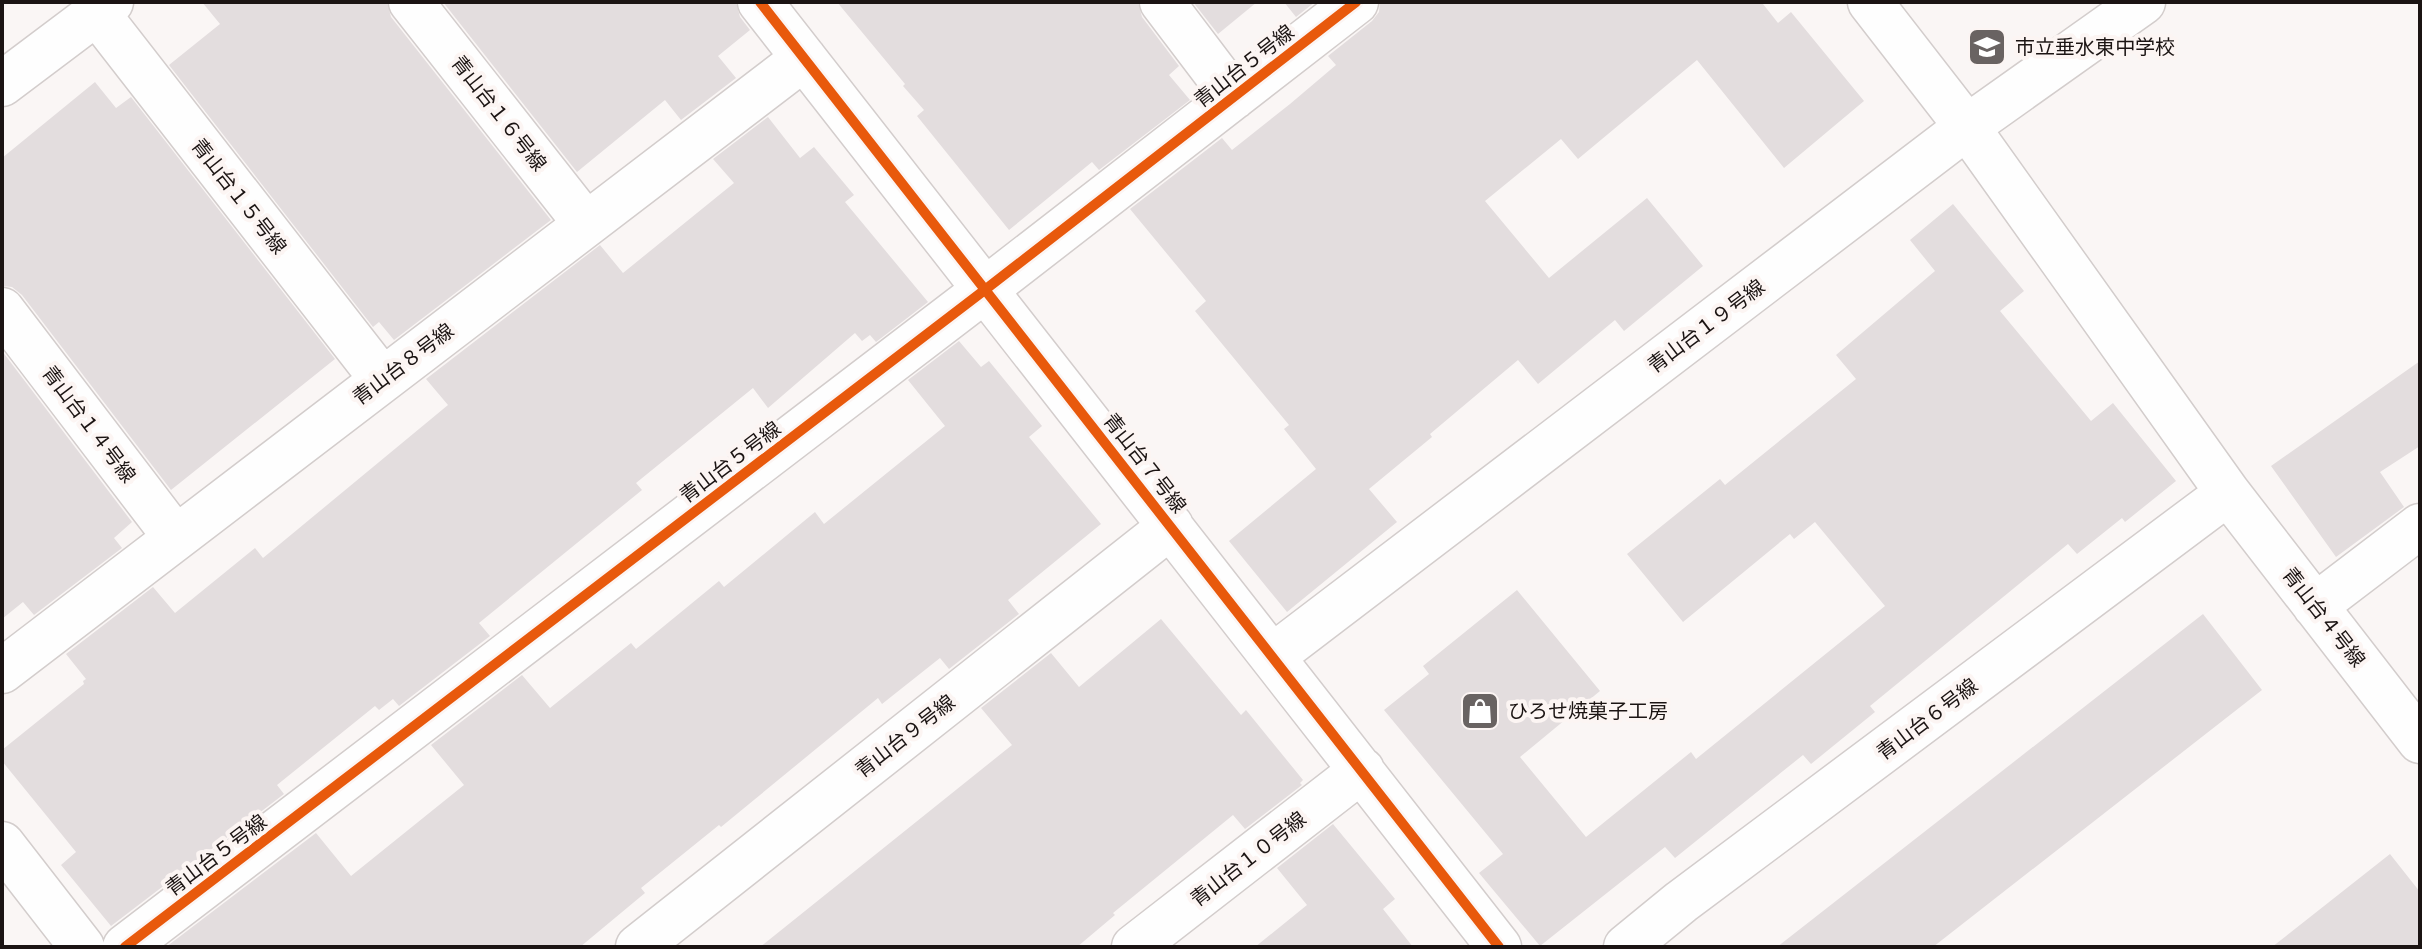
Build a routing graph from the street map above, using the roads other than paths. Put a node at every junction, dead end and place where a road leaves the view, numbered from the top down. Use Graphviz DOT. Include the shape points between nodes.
graph roads {
  1 [pos="411,2"];
  2 [pos="760,2"];
  3 [pos="1162,2"];
  4 [pos="1356,2"];
  5 [pos="1870,2"];
  6 [pos="2143,2"];
  7 [pos="104,8"];
  8 [pos="804,58"];
  9 [pos="2,84"];
  10 [pos="1234,97"];
  11 [pos="1967,127"];
  12 [pos="586,224"];
  13 [pos="986,289"];
  14 [pos="2,310"];
  15 [pos="382,379"];
  16 [pos="2228,493"];
  17 [pos="1171,526"];
  18 [pos="2420,526"];
  19 [pos="176,538"];
  20 [pos="2315,606"];
  21 [pos="1273,656"];
  22 [pos="2,671"];
  23 [pos="2420,741"];
  24 [pos="1362,770"];
  25 [pos="2,844"];
  26 [pos="82,947"];
  27 [pos="125,947"];
  28 [pos="638,947"];
  29 [pos="1134,947"];
  30 [pos="1499,947"];
  31 [pos="1626,947"];
  1 -- 12 [label="street, 青山台１６号線"];
  2 -- 8 [label="street, 青山台７号線"];
  3 -- 10 [label="street"];
  4 -- 10 [label="street, 青山台５号線"];
  5 -- 11 [label="street, 青山台４号線"];
  6 -- 11 [label="street, 青山台１９号線"];
  7 -- 9 [label="street"];
  7 -- 15 [label="street, 青山台１５号線"];
  8 -- 12 [label="street, 青山台８号線"];
  8 -- 13 [label="street, 青山台７号線"];
  10 -- 13 [label="street, 青山台５号線"];
  11 -- 16 [label="street, 青山台４号線"];
  11 -- 21 [label="street, 青山台１９号線"];
  12 -- 15 [label="street, 青山台８号線"];
  13 -- 17 [label="street, 青山台７号線"];
  13 -- 27 [label="street, 青山台５号線"];
  14 -- 19 [label="street, 青山台１４号線"];
  15 -- 19 [label="street, 青山台８号線"];
  16 -- 20 [label="street, 青山台４号線"];
  16 -- 31 [label="street, 青山台６号線"];
  17 -- 21 [label="street, 青山台７号線"];
  17 -- 28 [label="street, 青山台９号線"];
  18 -- 20 [label="street"];
  19 -- 22 [label="street, 青山台８号線"];
  20 -- 23 [label="street, 青山台４号線"];
  21 -- 24 [label="street, 青山台７号線"];
  24 -- 29 [label="street, 青山台１０号線"];
  24 -- 30 [label="street, 青山台７号線"];
  25 -- 26 [label="street"];
}
